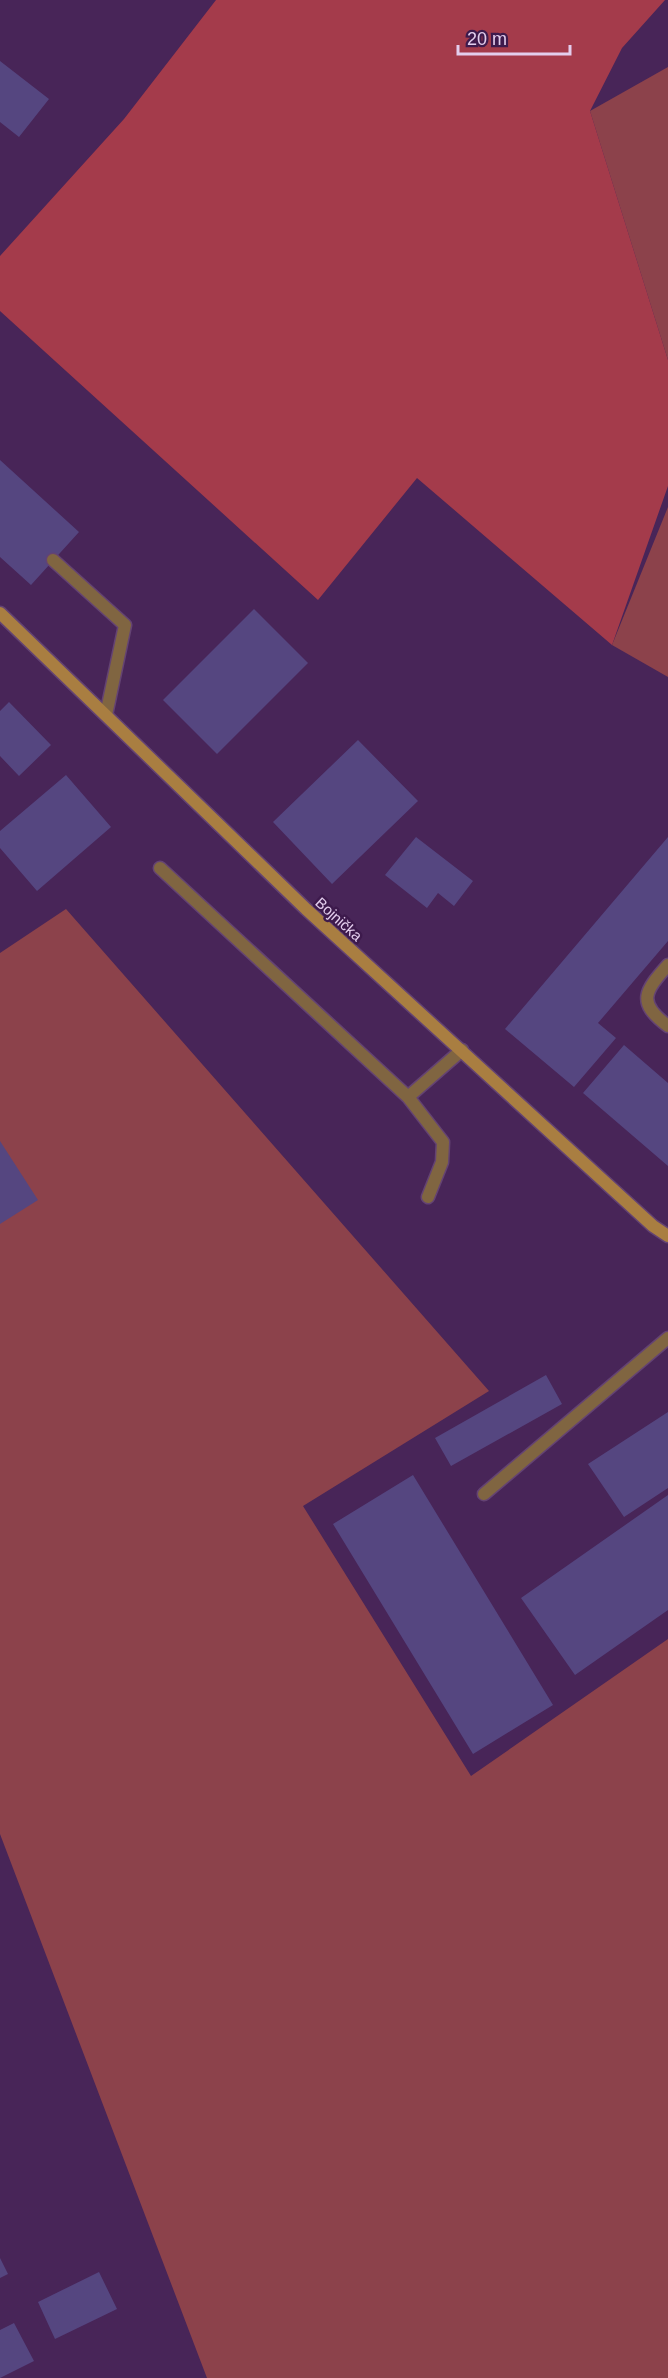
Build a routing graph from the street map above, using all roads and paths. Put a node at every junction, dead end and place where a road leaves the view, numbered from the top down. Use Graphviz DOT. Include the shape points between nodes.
graph roads {
  1 [pos="53,560"];
  2 [pos="0,613"];
  3 [pos="106,715"];
  4 [pos="160,868"];
  5 [pos="668,965"];
  6 [pos="668,1026"];
  7 [pos="462,1050"];
  8 [pos="408,1097"];
  9 [pos="428,1197"];
  10 [pos="668,1236"];
  11 [pos="668,1338"];
  12 [pos="484,1494"];
  1 -- 3 [label="lane" via="125,625"];
  2 -- 3 [label="main road, Bojnička"];
  3 -- 7 [label="main road, Bojnička" via="306,909"];
  4 -- 8 [label="lane"];
  5 -- 6 [label="lane" via="646,997 650,1011"];
  7 -- 8 [label="lane"];
  7 -- 10 [label="main road, Bojnička"];
  8 -- 9 [label="lane" via="443,1142 442,1162"];
  11 -- 12 [label="lane"];
}
